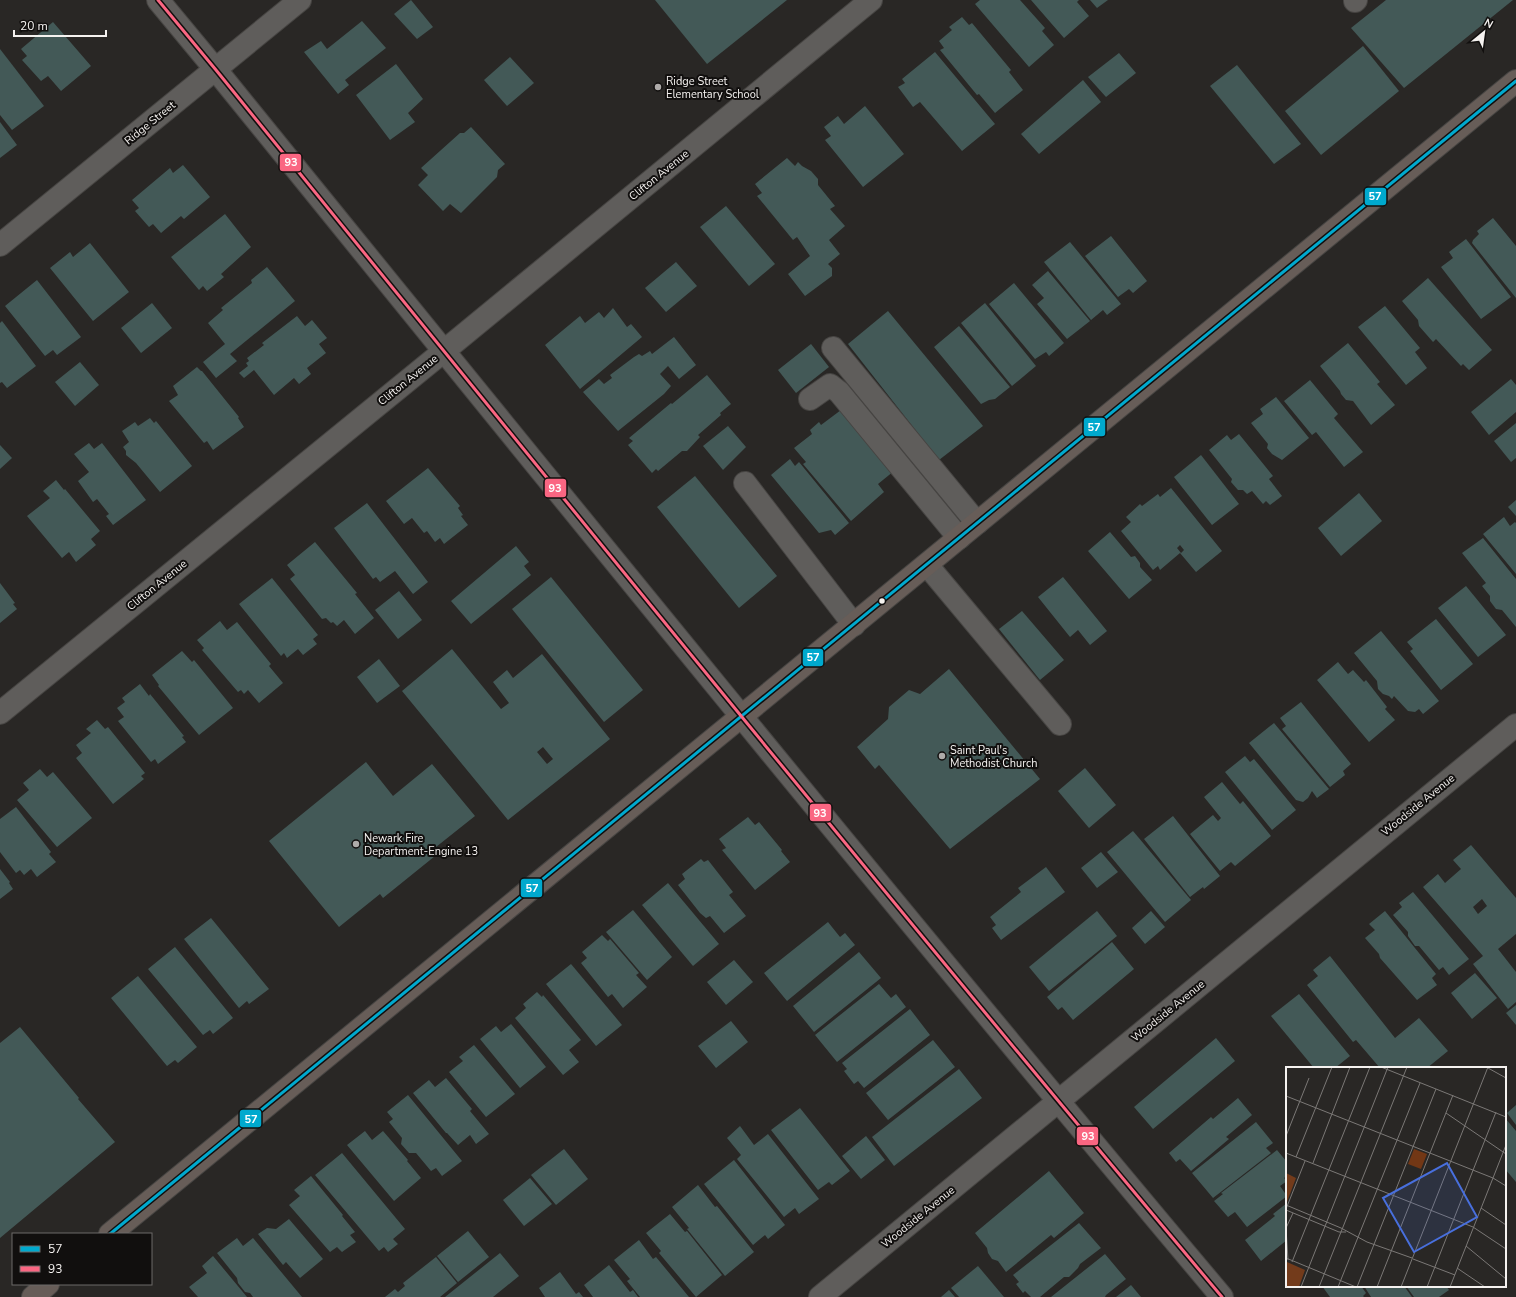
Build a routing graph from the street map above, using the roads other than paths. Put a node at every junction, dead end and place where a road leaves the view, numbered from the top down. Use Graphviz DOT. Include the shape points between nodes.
graph roads {
  1 [pos="158,0"];
  2 [pos="300,0"];
  3 [pos="871,0"];
  4 [pos="216,70"];
  5 [pos="1516,81"];
  6 [pos="0,245"];
  7 [pos="833,348"];
  8 [pos="444,351"];
  9 [pos="810,399"];
  10 [pos="745,483"];
  11 [pos="977,523"];
  12 [pos="959,538"];
  13 [pos="927,565"];
  14 [pos="854,625"];
  15 [pos="0,713"];
  16 [pos="742,717"];
  17 [pos="1060,724"];
  18 [pos="1516,724"];
  19 [pos="1058,1102"];
  20 [pos="111,1233"];
  21 [pos="47,1285"];
  22 [pos="33,1297"];
  23 [pos="820,1297"];
  24 [pos="1222,1297"];
  1 -- 4 [label="street"];
  2 -- 4 [label="street, Ridge Street"];
  3 -- 8 [label="street, Clifton Avenue"];
  4 -- 6 [label="street, Ridge Street"];
  4 -- 8 [label="street"];
  5 -- 11 [label="main road"];
  7 -- 11 [label="street"];
  8 -- 15 [label="street, Clifton Avenue"];
  8 -- 16 [label="street"];
  9 -- 12 [label="street" via="830,385 839,392"];
  10 -- 14 [label="street"];
  11 -- 12 [label="main road"];
  12 -- 13 [label="main road"];
  13 -- 14 [label="main road"];
  13 -- 17 [label="street"];
  14 -- 16 [label="main road"];
  16 -- 19 [label="street"];
  16 -- 20 [label="main road"];
  18 -- 19 [label="street, Woodside Avenue"];
  19 -- 23 [label="street, Woodside Avenue"];
  19 -- 24 [label="street"];
  21 -- 22 [label="main road"];
}
